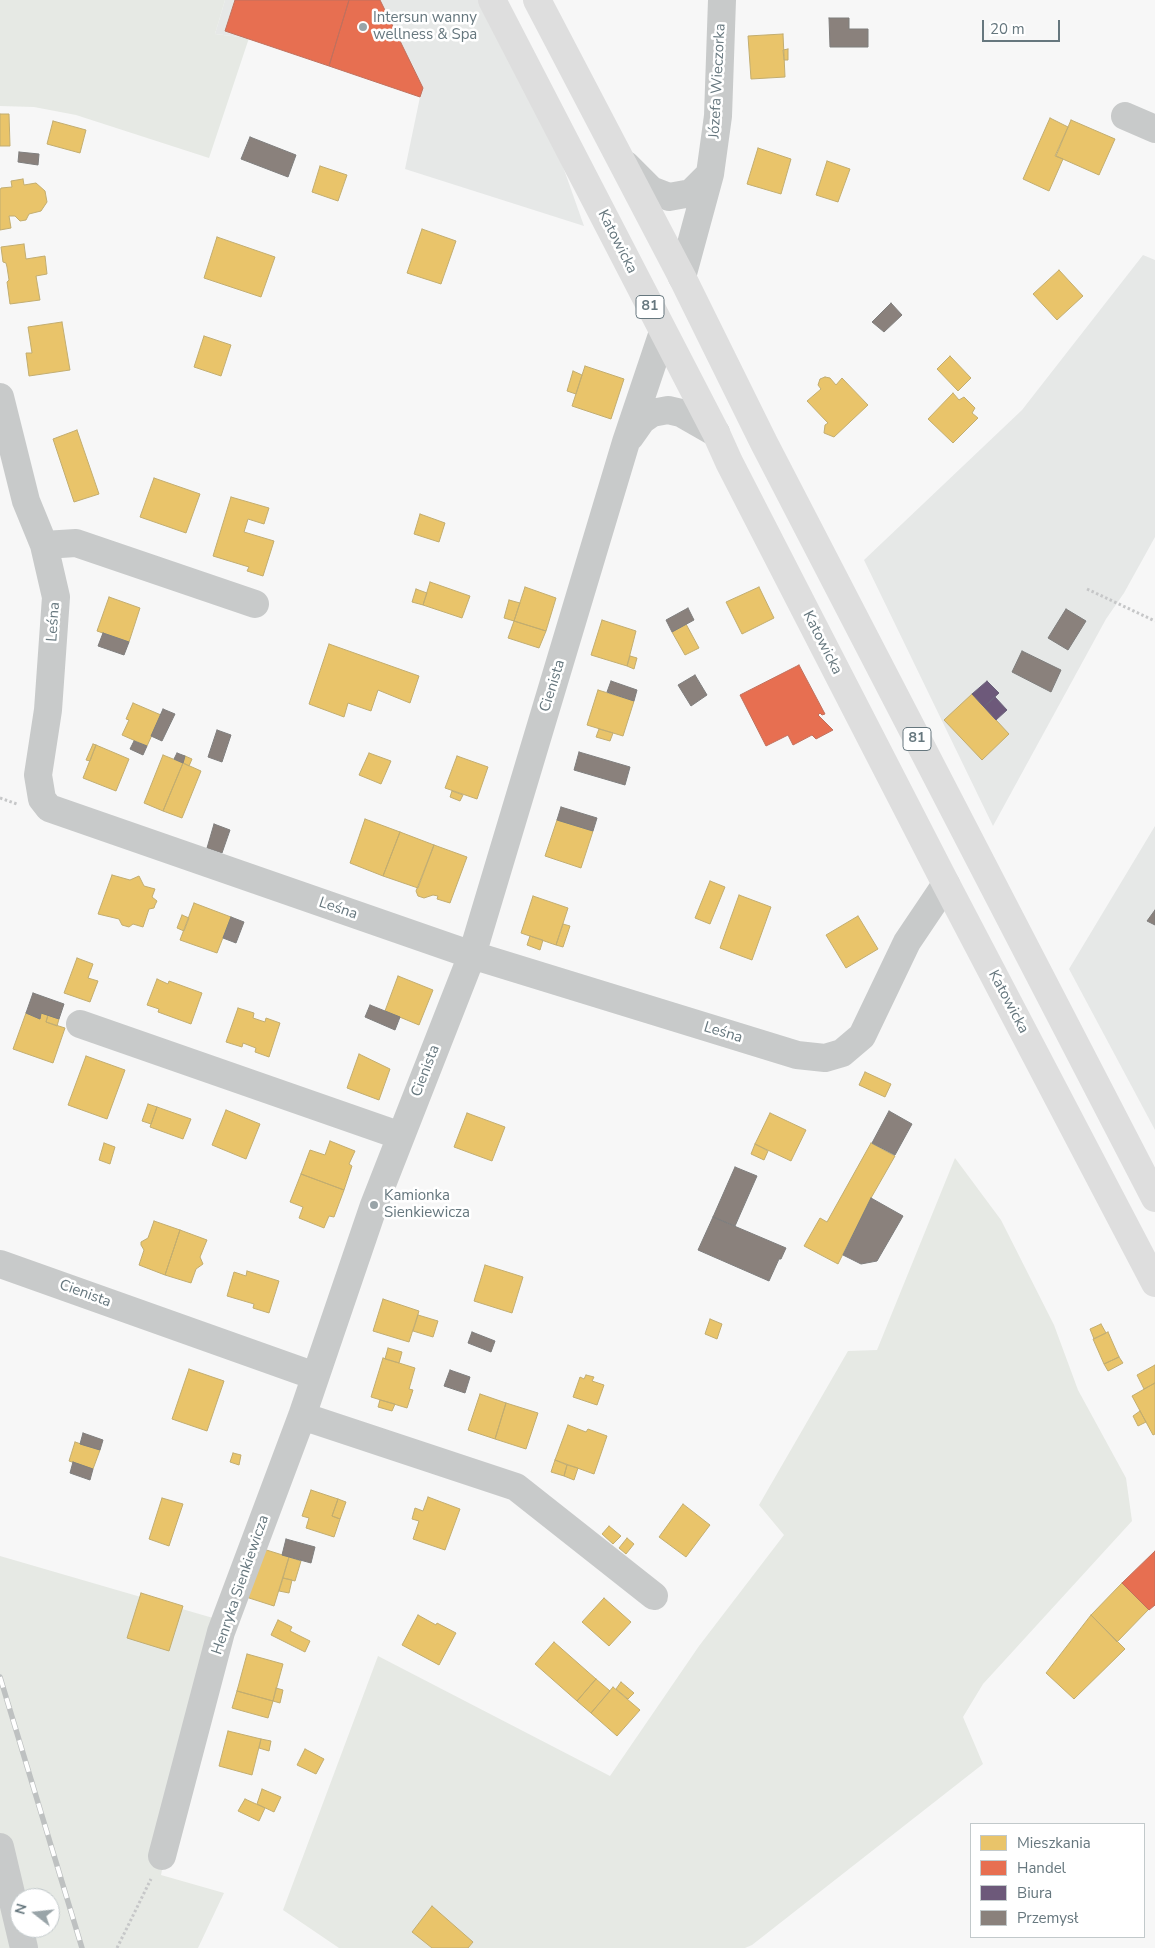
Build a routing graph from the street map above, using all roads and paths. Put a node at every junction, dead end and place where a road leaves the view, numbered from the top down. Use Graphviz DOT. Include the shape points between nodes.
graph roads {
  1 [pos="492,0"];
  2 [pos="537,0"];
  3 [pos="722,0"];
  4 [pos="1125,116"];
  5 [pos="1155,129"];
  6 [pos="619,159"];
  7 [pos="710,174"];
  8 [pos="682,277"];
  9 [pos="663,332"];
  10 [pos="0,397"];
  11 [pos="716,433"];
  12 [pos="626,442"];
  13 [pos="44,545"];
  14 [pos="1087,589"];
  15 [pos="254,604"];
  16 [pos="1155,621"];
  17 [pos="946,884"];
  18 [pos="472,955"];
  19 [pos="80,1024"];
  20 [pos="401,1136"];
  21 [pos="1155,1198"];
  22 [pos="0,1264"];
  23 [pos="1155,1284"];
  24 [pos="315,1376"];
  25 [pos="302,1416"];
  26 [pos="654,1596"];
  27 [pos="0,1847"];
  28 [pos="162,1856"];
  29 [pos="24,1948"];
  30 [pos="118,1948"];
  1 -- 9 [label="main road, Katowicka / 81"];
  2 -- 6 [label="main road, 81"];
  3 -- 7 [label="street, Józefa Wieczorka" via="718,116"];
  4 -- 5 [label="street"];
  6 -- 7 [label="street" via="650,190 669,197 691,193"];
  6 -- 8 [label="main road, 81"];
  7 -- 8 [label="street, Józefa Wieczorka"];
  8 -- 21 [label="main road, 81" via="764,443"];
  9 -- 11 [label="main road, Katowicka / 81"];
  9 -- 12 [label="street"];
  10 -- 13 [label="street, Leśna" via="26,501"];
  11 -- 12 [label="street" via="681,413 668,410 652,413 642,420"];
  11 -- 17 [label="main road, Katowicka / 81"];
  12 -- 18 [label="street, Cienista"];
  13 -- 15 [label="street" via="76,543"];
  13 -- 18 [label="street, Leśna" via="56,597 48,710 38,775 42,799 49,808"];
  14 -- 16 [label="path"];
  17 -- 18 [label="street, Leśna" via="907,942 862,1036 842,1053 825,1058 797,1055"];
  17 -- 23 [label="main road, Katowicka / 81"];
  18 -- 20 [label="street, Cienista"];
  19 -- 20 [label="street"];
  20 -- 24 [label="street, Cienista"];
  22 -- 24 [label="street, Cienista"];
  24 -- 25 [label="street, Henryka Sienkiewicza"];
  25 -- 26 [label="street" via="516,1487"];
  25 -- 28 [label="street, Henryka Sienkiewicza" via="221,1632"];
  27 -- 29 [label="street"];
  28 -- 30 [label="path"];
}
